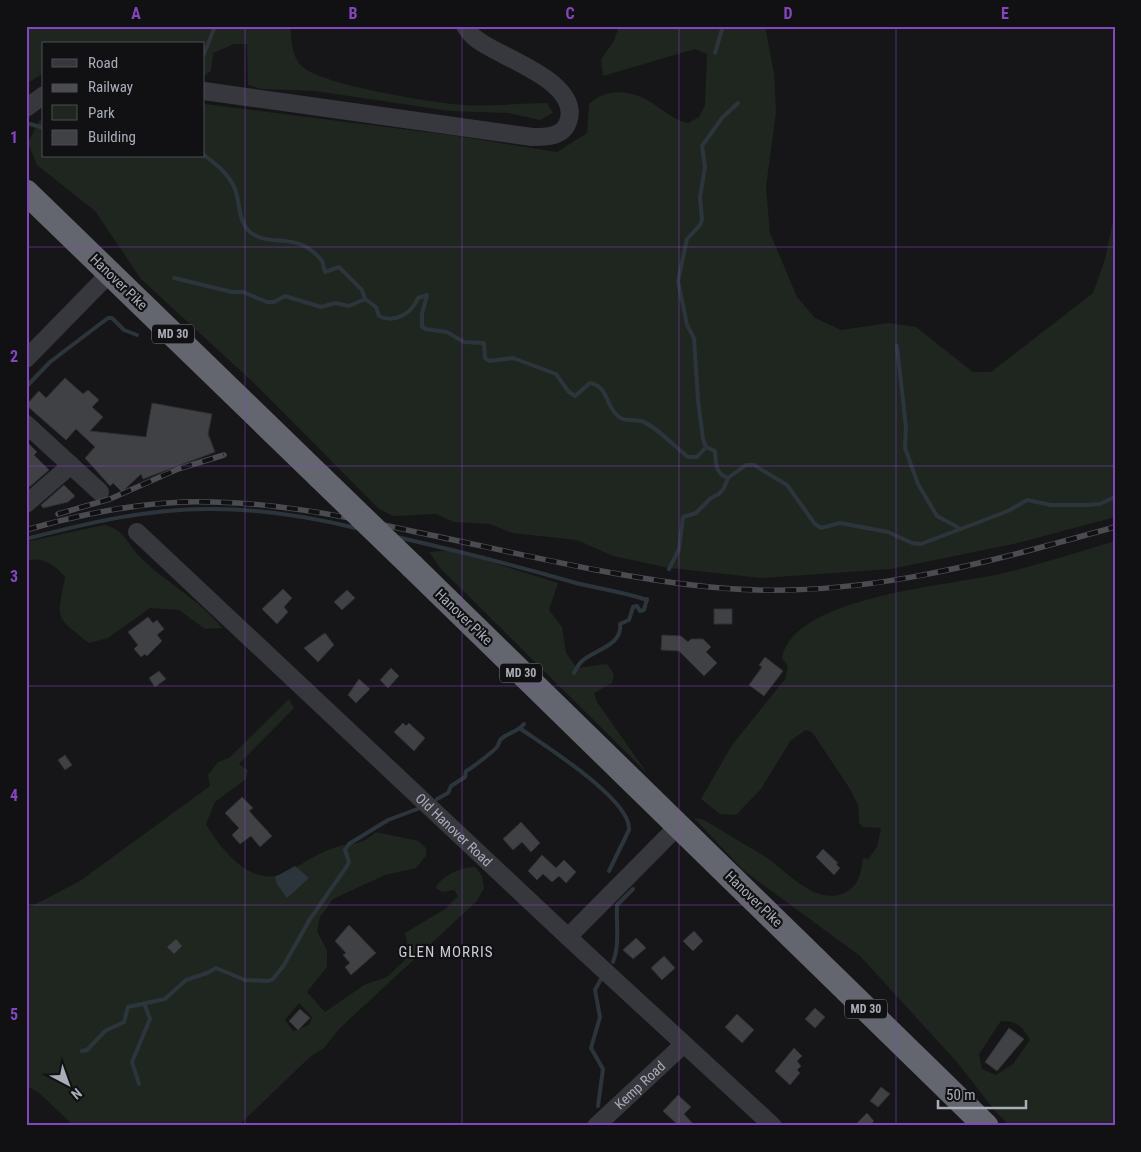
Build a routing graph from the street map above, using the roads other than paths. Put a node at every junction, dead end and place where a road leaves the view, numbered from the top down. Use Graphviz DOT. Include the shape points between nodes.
graph roads {
  1 [pos="465,26"];
  2 [pos="205,91"];
  3 [pos="42,96"];
  4 [pos="26,108"];
  5 [pos="26,192"];
  6 [pos="110,273"];
  7 [pos="26,359"];
  8 [pos="26,424"];
  9 [pos="71,465"];
  10 [pos="100,492"];
  11 [pos="26,504"];
  12 [pos="137,532"];
  13 [pos="678,826"];
  14 [pos="568,937"];
  15 [pos="684,1044"];
  16 [pos="596,1126"];
  17 [pos="773,1126"];
  18 [pos="986,1126"];
  1 -- 2 [label="street" via="474,38 538,72 555,85 568,107 568,123 562,130 547,137 532,137"];
  3 -- 4 [label="street"];
  5 -- 6 [label="highway, Hanover Pike / MD 30"];
  6 -- 7 [label="street"];
  6 -- 13 [label="highway, Hanover Pike / MD 30, bridge"];
  8 -- 9 [label="street"];
  9 -- 10 [label="street"];
  9 -- 11 [label="street"];
  12 -- 14 [label="street, Old Hanover Road"];
  13 -- 14 [label="street"];
  13 -- 18 [label="highway, Hanover Pike / MD 30"];
  14 -- 15 [label="street, Old Hanover Road"];
  15 -- 16 [label="street, Kemp Road"];
  15 -- 17 [label="street, Old Hanover Road"];
}
